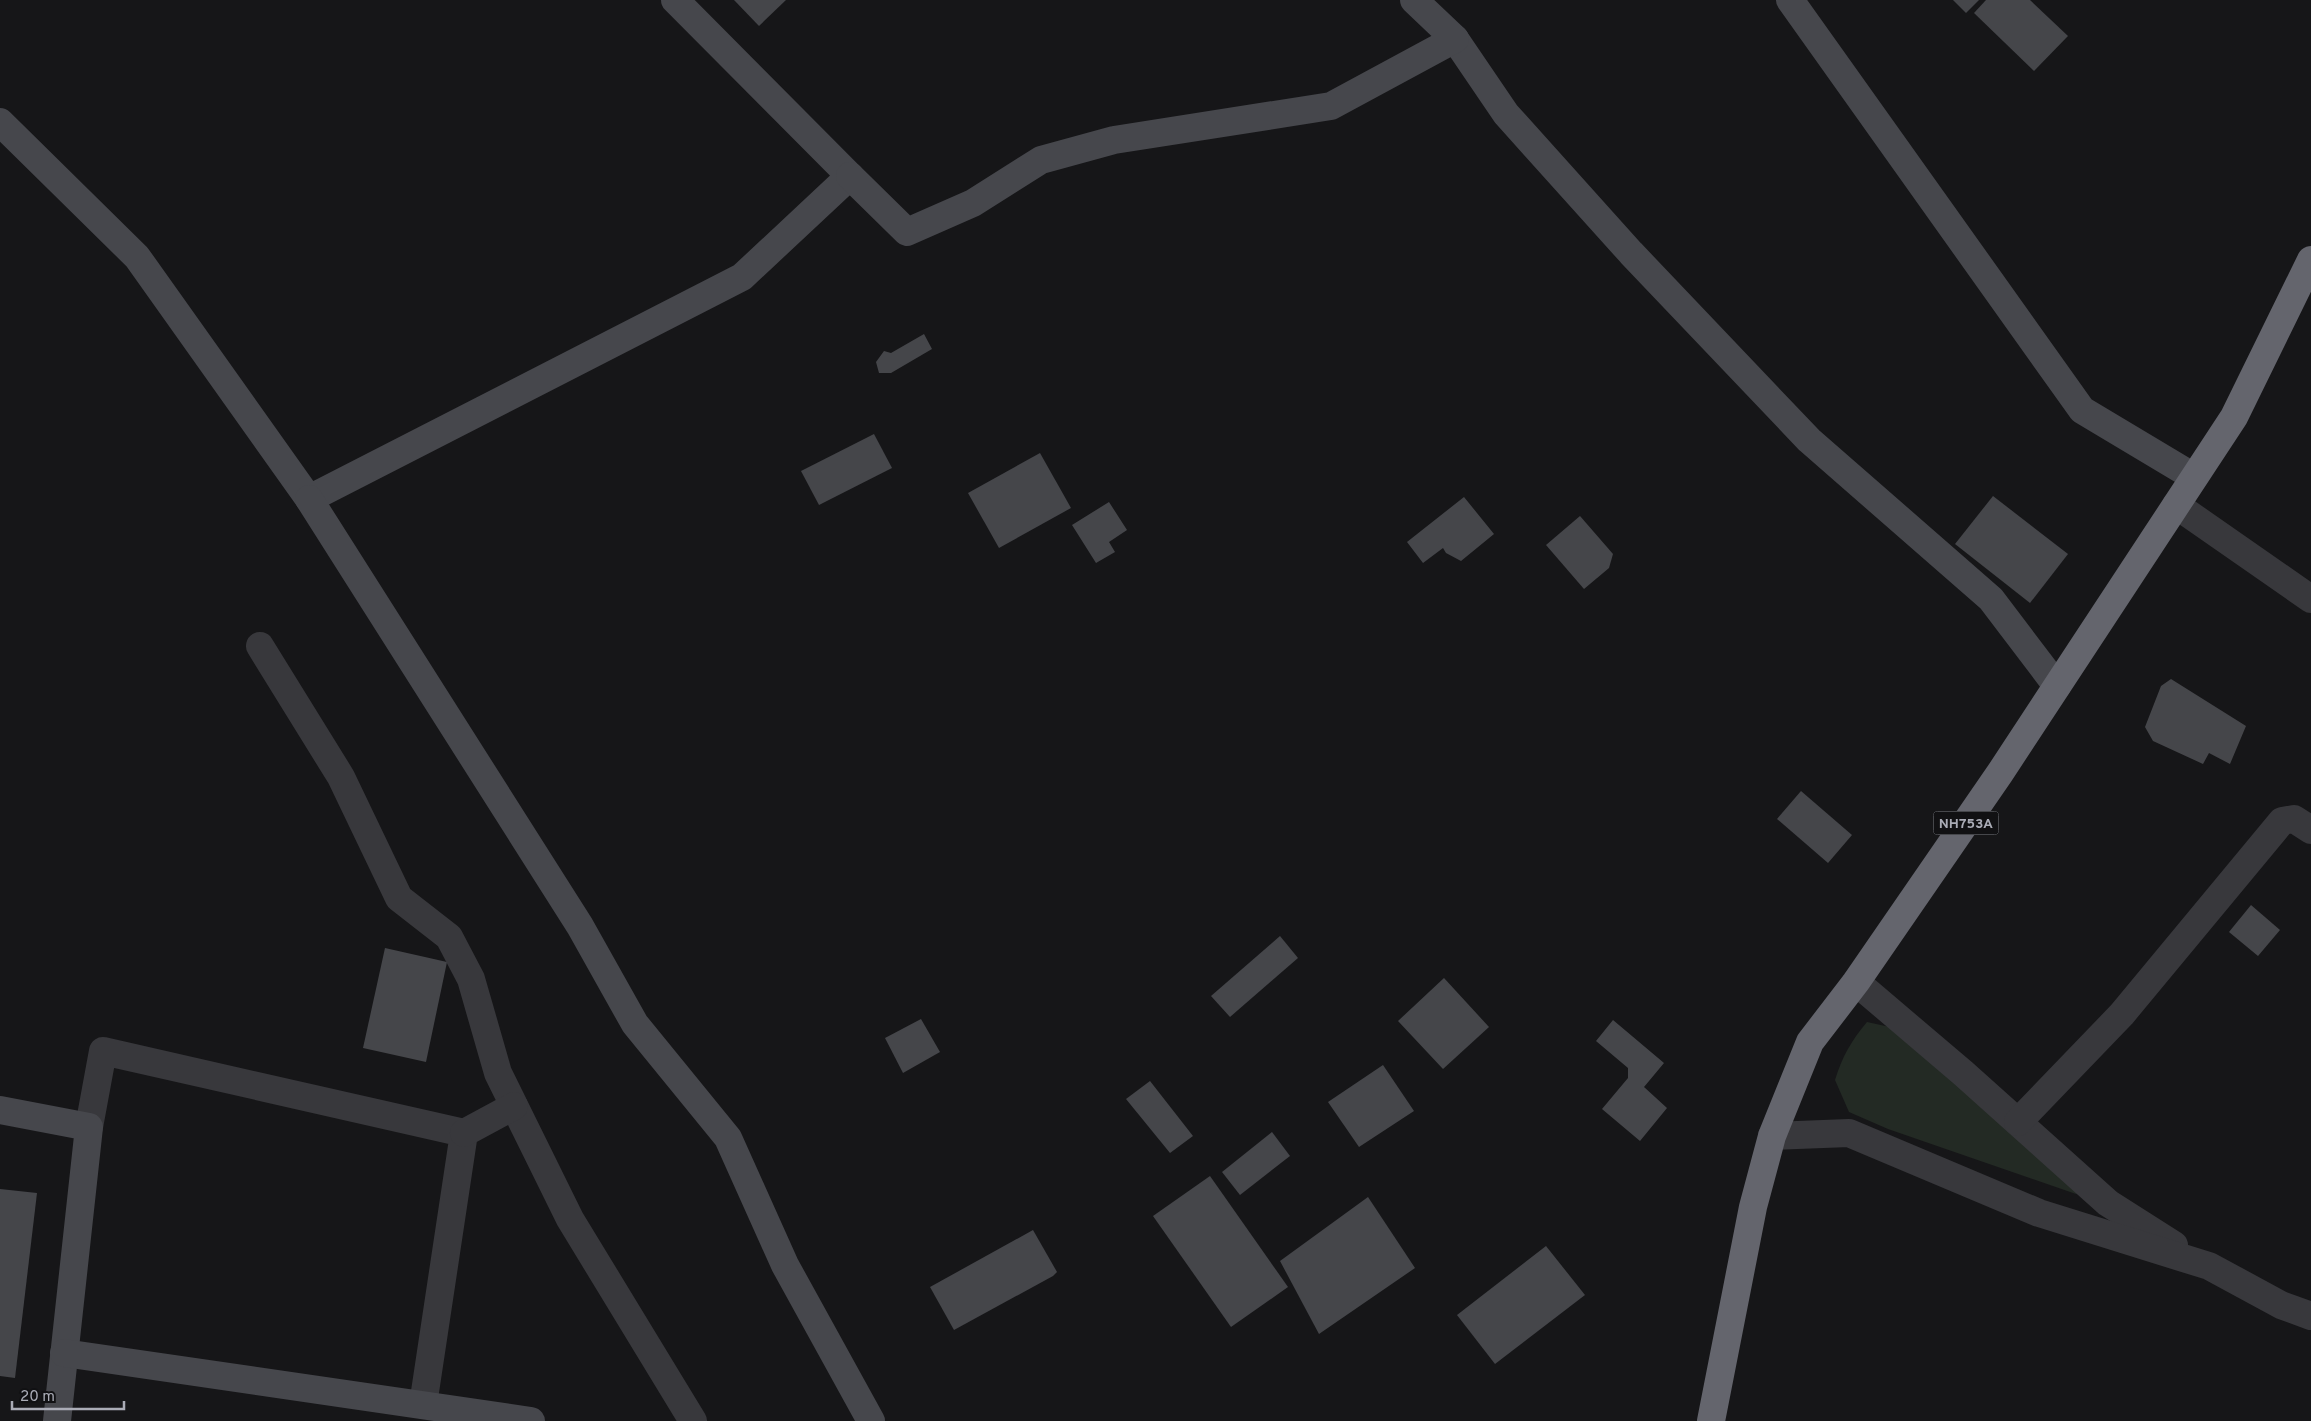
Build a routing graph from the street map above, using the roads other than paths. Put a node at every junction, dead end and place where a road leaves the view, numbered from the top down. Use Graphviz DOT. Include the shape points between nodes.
graph roads {
  1 [pos="675,0"];
  2 [pos="1414,0"];
  3 [pos="1790,0"];
  4 [pos="1455,39"];
  5 [pos="0,122"];
  6 [pos="850,176"];
  7 [pos="2311,260"];
  8 [pos="2194,477"];
  9 [pos="309,499"];
  10 [pos="2176,505"];
  11 [pos="2311,599"];
  12 [pos="260,646"];
  13 [pos="2057,686"];
  14 [pos="2311,830"];
  15 [pos="1856,982"];
  16 [pos="514,1106"];
  17 [pos="0,1110"];
  18 [pos="2018,1122"];
  19 [pos="89,1127"];
  20 [pos="464,1133"];
  21 [pos="1772,1136"];
  22 [pos="2209,1266"];
  23 [pos="2311,1316"];
  24 [pos="64,1352"];
  25 [pos="423,1405"];
  26 [pos="57,1421"];
  27 [pos="531,1421"];
  28 [pos="693,1421"];
  29 [pos="871,1421"];
  30 [pos="1711,1421"];
  1 -- 6 [label="street"];
  2 -- 4 [label="street"];
  3 -- 8 [label="street" via="2082,410"];
  4 -- 6 [label="street" via="1331,106 1114,140 1040,160 972,203 907,232"];
  4 -- 13 [label="street" via="1506,114 1631,253 1809,440 1991,599"];
  5 -- 9 [label="street" via="137,257"];
  6 -- 9 [label="street" via="742,277"];
  7 -- 8 [label="highway, NH753A" via="2234,417"];
  8 -- 10 [label="highway, NH753A"];
  9 -- 29 [label="street" via="580,926 634,1024 728,1138 785,1265"];
  10 -- 11 [label="street"];
  10 -- 13 [label="highway, NH753A"];
  12 -- 16 [label="street" via="341,777 399,898 450,937 471,979 498,1073"];
  13 -- 15 [label="highway, NH753A"];
  14 -- 18 [label="street" via="2294,819 2282,821 2122,1014"];
  15 -- 18 [label="street"];
  15 -- 21 [label="highway, NH753A" via="1810,1042"];
  16 -- 20 [label="street"];
  16 -- 28 [label="street" via="570,1219"];
  17 -- 19 [label="street"];
  18 -- 22 [label="street" via="2108,1204"];
  19 -- 20 [label="street" via="103,1051"];
  19 -- 24 [label="street"];
  20 -- 25 [label="street"];
  21 -- 22 [label="street" via="1849,1132 2039,1213"];
  21 -- 30 [label="highway, NH753A" via="1753,1207"];
  22 -- 23 [label="street" via="2281,1305"];
  24 -- 25 [label="street"];
  24 -- 26 [label="street"];
  25 -- 27 [label="street"];
}
